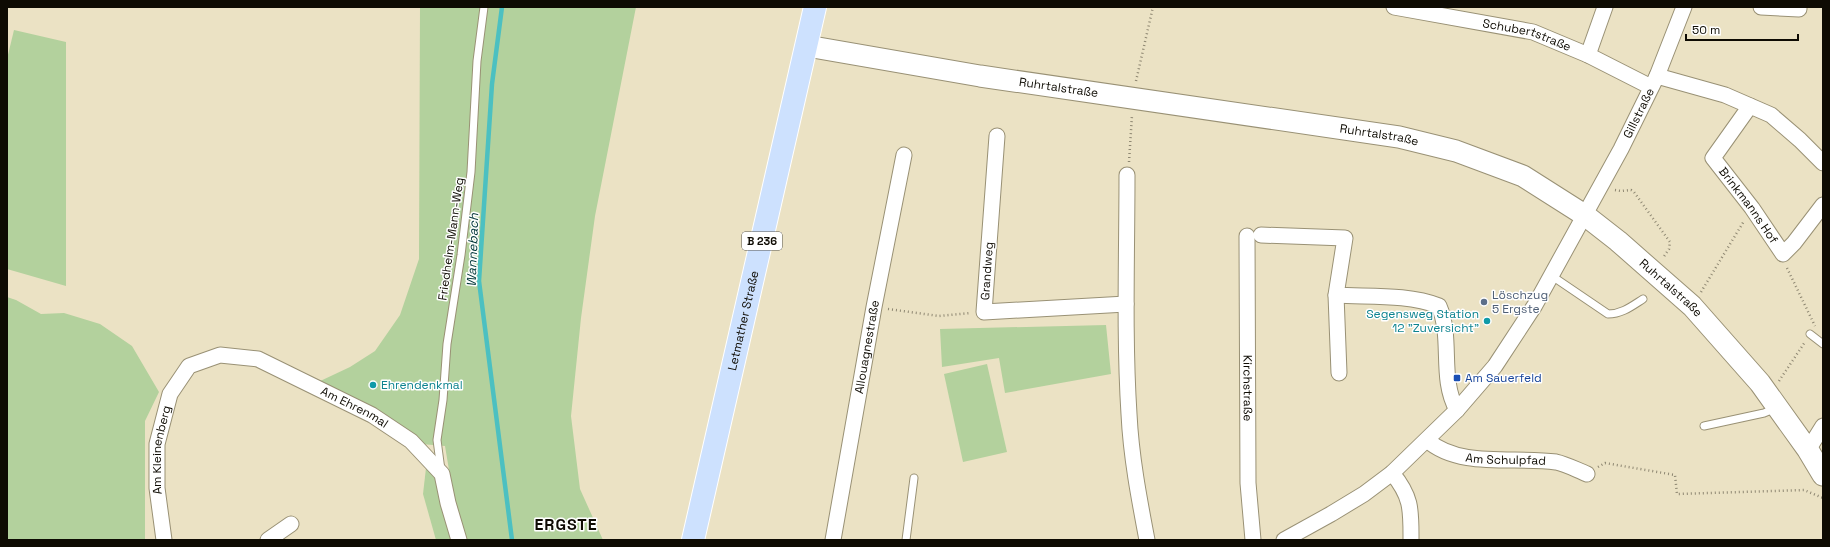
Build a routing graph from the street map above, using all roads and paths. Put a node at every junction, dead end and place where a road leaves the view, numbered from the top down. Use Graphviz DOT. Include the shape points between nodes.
graph roads {
  1 [pos="484,7"];
  2 [pos="815,7"];
  3 [pos="1153,7"];
  4 [pos="1394,7"];
  5 [pos="1605,7"];
  6 [pos="1684,7"];
  7 [pos="1761,7"];
  8 [pos="1799,7"];
  9 [pos="1461,13"];
  10 [pos="807,46"];
  11 [pos="1588,55"];
  12 [pos="1654,82"];
  13 [pos="1132,97"];
  14 [pos="1750,106"];
  15 [pos="997,136"];
  16 [pos="904,155"];
  17 [pos="1823,163"];
  18 [pos="1128,175"];
  19 [pos="1602,186"];
  20 [pos="1823,205"];
  21 [pos="1752,208"];
  22 [pos="1586,216"];
  23 [pos="1783,254"];
  24 [pos="1654,272"];
  25 [pos="1552,276"];
  26 [pos="1336,295"];
  27 [pos="1643,299"];
  28 [pos="1126,304"];
  29 [pos="1692,306"];
  30 [pos="874,307"];
  31 [pos="984,312"];
  32 [pos="1810,334"];
  33 [pos="1823,344"];
  34 [pos="189,366"];
  35 [pos="1339,373"];
  36 [pos="1774,401"];
  37 [pos="1457,410"];
  38 [pos="1704,426"];
  39 [pos="1823,426"];
  40 [pos="1427,440"];
  41 [pos="1808,450"];
  42 [pos="1392,473"];
  43 [pos="442,474"];
  44 [pos="1587,474"];
  45 [pos="1823,475"];
  46 [pos="914,478"];
  47 [pos="1823,498"];
  48 [pos="291,524"];
  49 [pos="164,540"];
  50 [pos="268,540"];
  51 [pos="459,540"];
  52 [pos="693,540"];
  53 [pos="833,540"];
  54 [pos="906,540"];
  55 [pos="1147,540"];
  56 [pos="1253,540"];
  57 [pos="1284,540"];
  58 [pos="1411,540"];
  1 -- 43 [label="lane, Friedhelm-Mann-Weg" via="477,60 471,172 447,344 437,440"];
  2 -- 10 [label="main road, Letmather Straße / B 236"];
  3 -- 13 [label="path"];
  4 -- 9 [label="street, Schubertstraße"];
  5 -- 11 [label="street"];
  6 -- 12 [label="street, Gillstraße"];
  7 -- 8 [label="street"];
  9 -- 11 [label="street, Schubertstraße" via="1533,32"];
  10 -- 13 [label="main road, Ruhrtalstraße" via="980,76"];
  10 -- 52 [label="main road, Letmather Straße / B 236"];
  11 -- 12 [label="street, Schubertstraße"];
  12 -- 14 [label="street" via="1724,95"];
  12 -- 19 [label="street, Gillstraße"];
  13 -- 18 [label="path"];
  13 -- 22 [label="main road, Ruhrtalstraße" via="1399,137 1456,150 1523,176"];
  14 -- 17 [label="street" via="1771,115"];
  14 -- 21 [label="street, Brinkmanns Hof" via="1713,158"];
  15 -- 31 [label="street, Grandweg"];
  16 -- 30 [label="street, Allouagnestraße"];
  18 -- 28 [label="street"];
  19 -- 22 [label="street, Gillstraße"];
  19 -- 24 [label="path" via="1634,192 1670,242 1669,249"];
  20 -- 23 [label="street, Brinkmanns Hof"];
  21 -- 23 [label="street, Brinkmanns Hof"];
  21 -- 29 [label="path"];
  22 -- 24 [label="main road, Ruhrtalstraße"];
  22 -- 25 [label="street"];
  23 -- 32 [label="path" via="1784,264 1816,325"];
  24 -- 29 [label="main road, Ruhrtalstraße"];
  25 -- 27 [label="lane" via="1608,314 1628,309"];
  25 -- 37 [label="street" via="1495,366"];
  26 -- 35 [label="street, Kirchstraße"];
  26 -- 37 [label="street" via="1408,299 1440,306 1444,317 1448,386"];
  26 -- 56 [label="street, Kirchstraße" via="1345,238 1254,235 1248,483"];
  28 -- 31 [label="street, Grandweg"];
  28 -- 55 [label="street" via="1129,414 1134,465"];
  29 -- 36 [label="main road, Ruhrtalstraße"];
  30 -- 31 [label="path" via="939,316"];
  30 -- 53 [label="street, Allouagnestraße"];
  32 -- 33 [label="lane"];
  32 -- 36 [label="path"];
  34 -- 43 [label="street, Am Ehrenmal" via="220,355 258,358 372,415 411,441"];
  34 -- 49 [label="street, Am Kleinenberg" via="170,394 157,444 157,488"];
  36 -- 38 [label="lane" via="1764,413"];
  36 -- 41 [label="main road, Ruhrtalstraße"];
  37 -- 40 [label="street"];
  39 -- 41 [label="street"];
  40 -- 42 [label="street"];
  40 -- 44 [label="street, Am Schulpfad" via="1446,453 1460,456 1557,462"];
  41 -- 45 [label="main road, Ruhrtalstraße"];
  42 -- 57 [label="street" via="1364,494"];
  42 -- 58 [label="street" via="1402,485 1409,500"];
  43 -- 51 [label="street"];
  44 -- 47 [label="path" via="1605,463 1675,475 1677,494 1804,490"];
  46 -- 54 [label="lane"];
  48 -- 50 [label="street"];
}
